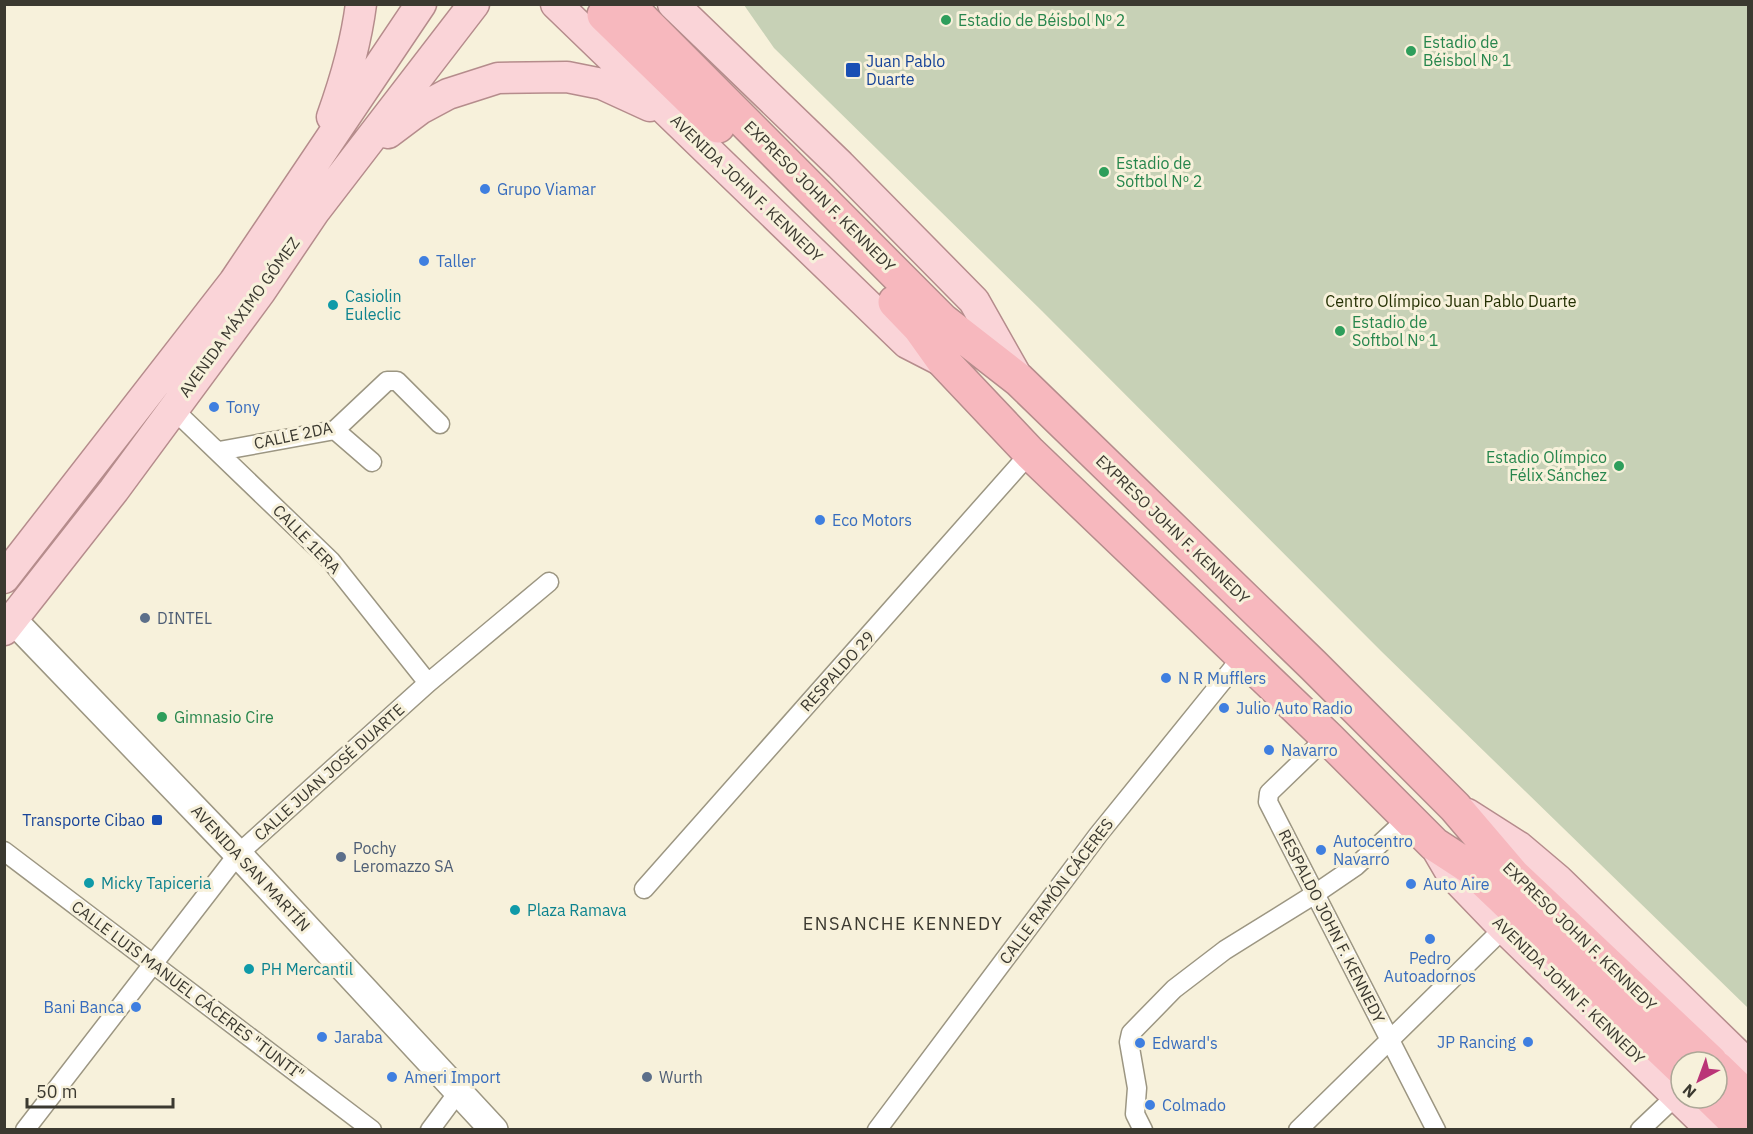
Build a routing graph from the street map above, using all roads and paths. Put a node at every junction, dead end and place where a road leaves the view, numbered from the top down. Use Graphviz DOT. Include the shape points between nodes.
graph roads {
  1 [pos="361,4"];
  2 [pos="421,4"];
  3 [pos="474,4"];
  4 [pos="556,4"];
  5 [pos="673,4"];
  6 [pos="700,4"];
  7 [pos="615,10"];
  8 [pos="741,70"];
  9 [pos="698,141"];
  10 [pos="318,156"];
  11 [pos="351,165"];
  12 [pos="944,362"];
  13 [pos="1019,380"];
  14 [pos="172,408"];
  15 [pos="440,424"];
  16 [pos="335,430"];
  17 [pos="219,451"];
  18 [pos="1030,453"];
  19 [pos="372,462"];
  20 [pos="4,578"];
  21 [pos="549,582"];
  22 [pos="7,620"];
  23 [pos="1242,657"];
  24 [pos="428,683"];
  25 [pos="1327,737"];
  26 [pos="1455,807"];
  27 [pos="1408,818"];
  28 [pos="1434,844"];
  29 [pos="4,852"];
  30 [pos="238,854"];
  31 [pos="644,889"];
  32 [pos="1315,894"];
  33 [pos="1504,928"];
  34 [pos="153,962"];
  35 [pos="1390,1039"];
  36 [pos="1670,1050"];
  37 [pos="1674,1050"];
  38 [pos="1677,1050"];
  39 [pos="1749,1065"];
  40 [pos="1729,1087"];
  41 [pos="459,1091"];
  42 [pos="1669,1096"];
  43 [pos="1749,1098"];
  44 [pos="1706,1110"];
  45 [pos="1723,1110"];
  46 [pos="25,1130"];
  47 [pos="372,1130"];
  48 [pos="430,1130"];
  49 [pos="494,1130"];
  50 [pos="877,1130"];
  51 [pos="1143,1130"];
  52 [pos="1298,1130"];
  53 [pos="1436,1130"];
  54 [pos="1640,1130"];
  55 [pos="1712,1130"];
  56 [pos="1744,1130"];
  1 -- 10 [label="main road" via="343,87"];
  2 -- 10 [label="main road, AVENIDA MÁXIMO GÓMEZ"];
  3 -- 11 [label="main road, AVENIDA MÁXIMO GÓMEZ"];
  4 -- 9 [label="main road, AVENIDA JOHN F. KENNEDY"];
  5 -- 8 [label="main road"];
  6 -- 8 [label="main road"];
  7 -- 12 [label="highway, EXPRESO JOHN F. KENNEDY" via="920,327"];
  7 -- 13 [label="highway, EXPRESO JOHN F. KENNEDY" via="942,320"];
  8 -- 13 [label="main road" via="974,301"];
  9 -- 11 [label="main road" via="644,102 602,84 567,77 498,78 448,94 420,109"];
  9 -- 12 [label="main road, AVENIDA JOHN F. KENNEDY" via="907,343"];
  10 -- 20 [label="main road, AVENIDA MÁXIMO GÓMEZ" via="234,282"];
  11 -- 14 [label="main road, AVENIDA MÁXIMO GÓMEZ"];
  12 -- 18 [label="highway, EXPRESO JOHN F. KENNEDY"];
  13 -- 26 [label="highway, EXPRESO JOHN F. KENNEDY"];
  14 -- 17 [label="street, CALLE 1ERA"];
  14 -- 22 [label="main road, AVENIDA MÁXIMO GÓMEZ" via="114,490"];
  15 -- 16 [label="street, CALLE 2DA" via="397,381 387,381"];
  16 -- 17 [label="street, CALLE 2DA"];
  16 -- 19 [label="street"];
  17 -- 24 [label="street, CALLE 1ERA" via="331,561"];
  18 -- 23 [label="highway, EXPRESO JOHN F. KENNEDY"];
  18 -- 31 [label="street, RESPALDO 29"];
  21 -- 24 [label="street, CALLE JUAN JOSÉ DUARTE"];
  22 -- 30 [label="main road, AVENIDA SAN MARTÍN"];
  23 -- 25 [label="highway, EXPRESO JOHN F. KENNEDY"];
  23 -- 50 [label="street, CALLE RAMÓN CÁCERES" via="1098,836"];
  24 -- 30 [label="street, CALLE JUAN JOSÉ DUARTE"];
  25 -- 27 [label="highway, EXPRESO JOHN F. KENNEDY"];
  25 -- 32 [label="street, RESPALDO JOHN F. KENNEDY" via="1269,793 1268,802"];
  26 -- 38 [label="highway, EXPRESO JOHN F. KENNEDY" via="1513,875"];
  26 -- 39 [label="main road" via="1519,847 1558,880"];
  27 -- 28 [label="highway, EXPRESO JOHN F. KENNEDY"];
  27 -- 32 [label="street" via="1356,866"];
  28 -- 33 [label="main road, AVENIDA JOHN F. KENNEDY" via="1451,873"];
  28 -- 37 [label="highway, EXPRESO JOHN F. KENNEDY" via="1471,868"];
  29 -- 34 [label="street, CALLE LUIS MANUEL CÁCERES \"TUNTI\""];
  30 -- 34 [label="street, CALLE JUAN JOSÉ DUARTE"];
  30 -- 41 [label="main road, AVENIDA SAN MARTÍN"];
  32 -- 35 [label="street, RESPALDO JOHN F. KENNEDY"];
  32 -- 51 [label="street" via="1225,950 1174,989 1131,1033 1137,1088 1135,1114"];
  33 -- 35 [label="street"];
  33 -- 36 [label="main road, AVENIDA JOHN F. KENNEDY"];
  34 -- 46 [label="street, CALLE JUAN JOSÉ DUARTE"];
  34 -- 47 [label="street, CALLE LUIS MANUEL CÁCERES \"TUNTI\""];
  35 -- 52 [label="street"];
  35 -- 53 [label="street, RESPALDO JOHN F. KENNEDY"];
  40 -- 43 [label="highway, EXPRESO JOHN F. KENNEDY"];
  41 -- 48 [label="street"];
  41 -- 49 [label="main road, AVENIDA SAN MARTÍN"];
  42 -- 54 [label="street"];
  44 -- 55 [label="main road, AVENIDA JOHN F. KENNEDY"];
  45 -- 56 [label="highway"];
}
